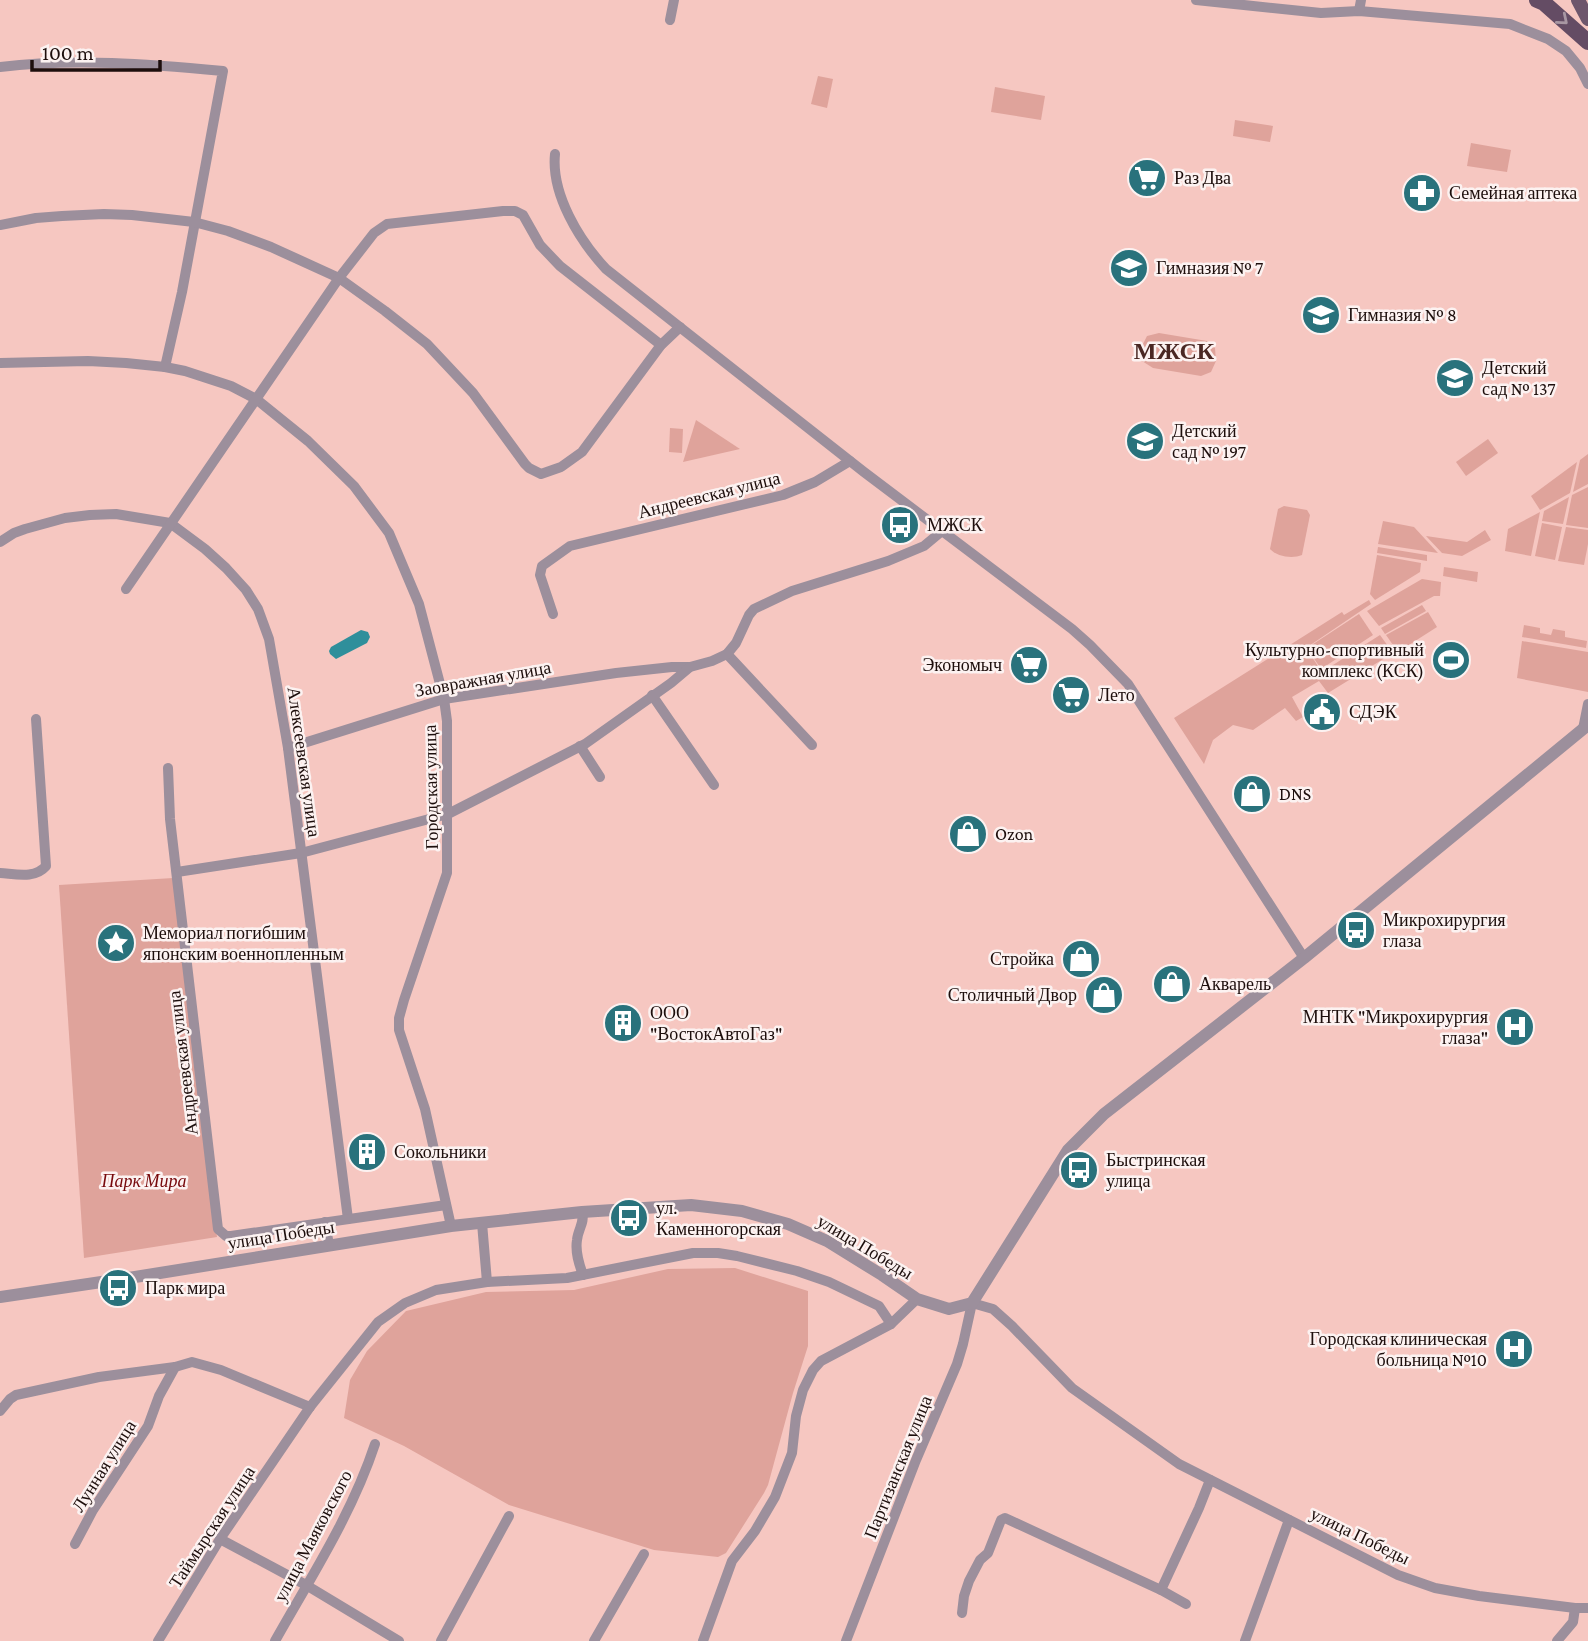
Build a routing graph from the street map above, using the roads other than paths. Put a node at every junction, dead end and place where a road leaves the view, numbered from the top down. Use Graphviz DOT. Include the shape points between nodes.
graph roads {
  1 [pos="674,0"];
  2 [pos="1196,0"];
  3 [pos="1537,0"];
  4 [pos="1578,0"];
  5 [pos="1360,5"];
  6 [pos="1588,19"];
  7 [pos="670,20"];
  8 [pos="1588,42"];
  9 [pos="0,67"];
  10 [pos="1588,84"];
  11 [pos="555,154"];
  12 [pos="194,222"];
  13 [pos="0,225"];
  14 [pos="339,278"];
  15 [pos="680,327"];
  16 [pos="661,345"];
  17 [pos="0,364"];
  18 [pos="165,367"];
  19 [pos="256,398"];
  20 [pos="850,461"];
  21 [pos="170,523"];
  22 [pos="942,531"];
  23 [pos="0,542"];
  24 [pos="126,589"];
  25 [pos="553,614"];
  26 [pos="727,654"];
  27 [pos="690,667"];
  28 [pos="652,695"];
  29 [pos="444,699"];
  30 [pos="1588,704"];
  31 [pos="36,719"];
  32 [pos="1585,727"];
  33 [pos="812,745"];
  34 [pos="288,748"];
  35 [pos="576,748"];
  36 [pos="168,768"];
  37 [pos="600,777"];
  38 [pos="714,785"];
  39 [pos="448,814"];
  40 [pos="301,852"];
  41 [pos="177,872"];
  42 [pos="0,873"];
  43 [pos="1304,958"];
  44 [pos="446,1205"];
  45 [pos="582,1212"];
  46 [pos="348,1219"];
  47 [pos="325,1222"];
  48 [pos="482,1223"];
  49 [pos="451,1226"];
  50 [pos="329,1245"];
  51 [pos="583,1275"];
  52 [pos="487,1282"];
  53 [pos="0,1297"];
  54 [pos="917,1299"];
  55 [pos="972,1303"];
  56 [pos="891,1324"];
  57 [pos="175,1367"];
  58 [pos="310,1407"];
  59 [pos="0,1411"];
  60 [pos="374,1444"];
  61 [pos="1210,1480"];
  62 [pos="509,1516"];
  63 [pos="1289,1520"];
  64 [pos="220,1539"];
  65 [pos="75,1544"];
  66 [pos="644,1554"];
  67 [pos="306,1586"];
  68 [pos="1161,1590"];
  69 [pos="1186,1604"];
  70 [pos="1575,1608"];
  71 [pos="1588,1608"];
  72 [pos="962,1613"];
  73 [pos="158,1641"];
  74 [pos="275,1641"];
  75 [pos="399,1641"];
  76 [pos="441,1641"];
  77 [pos="594,1641"];
  78 [pos="703,1641"];
  79 [pos="846,1641"];
  80 [pos="1245,1641"];
  81 [pos="1557,1641"];
  1 -- 7 [label="street"];
  2 -- 5 [label="street" via="1321,13"];
  3 -- 8 [label="highway, one-way"];
  4 -- 6 [label="main road"];
  5 -- 10 [label="street" via="1510,24 1566,51"];
  9 -- 12 [label="street" via="96,62 223,71"];
  11 -- 15 [label="street" via="565,210 597,260"];
  12 -- 13 [label="street" via="104,214"];
  12 -- 14 [label="street" via="271,247"];
  12 -- 18 [label="street"];
  14 -- 16 [label="street" via="374,233 387,224 516,211 559,266"];
  14 -- 16 [label="street" via="426,344 473,393 519,457 541,474 582,453"];
  14 -- 19 [label="street"];
  15 -- 16 [label="street"];
  15 -- 20 [label="street"];
  17 -- 18 [label="street, Городская улица" via="88,361"];
  18 -- 19 [label="street, Городская улица"];
  19 -- 21 [label="street"];
  19 -- 29 [label="street, Городская улица" via="354,486 389,533 419,604"];
  20 -- 22 [label="street"];
  20 -- 25 [label="street, Андреевская улица" via="783,495 570,546 541,569"];
  21 -- 23 [label="street, Алексеевская улица" via="116,514 90,515 25,529"];
  21 -- 24 [label="street"];
  21 -- 34 [label="street, Алексеевская улица" via="226,568 258,609 269,639"];
  22 -- 26 [label="street" via="924,546 888,561 792,591 754,609"];
  22 -- 43 [label="street" via="1072,629 1128,684"];
  26 -- 27 [label="street"];
  26 -- 33 [label="street"];
  27 -- 28 [label="street"];
  27 -- 29 [label="street, Заовражная улица" via="616,673"];
  28 -- 35 [label="street"];
  28 -- 38 [label="street"];
  29 -- 34 [label="street, Заовражная улица"];
  29 -- 39 [label="street, Городская улица"];
  30 -- 32 [label="street"];
  31 -- 42 [label="street" via="46,866 34,875"];
  32 -- 43 [label="street"];
  34 -- 40 [label="street, Алексеевская улица"];
  35 -- 37 [label="street"];
  35 -- 39 [label="street"];
  36 -- 41 [label="street, Андреевская улица"];
  39 -- 40 [label="street"];
  39 -- 44 [label="street, Городская улица" via="447,873 399,1018"];
  40 -- 41 [label="street"];
  40 -- 46 [label="street, Алексеевская улица"];
  41 -- 47 [label="street, Андреевская улица" via="218,1229 231,1237"];
  43 -- 55 [label="street" via="1104,1114 1068,1150"];
  44 -- 46 [label="street"];
  44 -- 49 [label="street, Городская улица"];
  45 -- 48 [label="street, улица Победы"];
  45 -- 51 [label="street" via="577,1242"];
  45 -- 54 [label="street, улица Победы" via="691,1205 742,1211 827,1241"];
  46 -- 47 [label="street"];
  47 -- 50 [label="street"];
  48 -- 49 [label="street, улица Победы"];
  48 -- 52 [label="street"];
  49 -- 50 [label="street, улица Победы"];
  50 -- 53 [label="street, улица Победы"];
  51 -- 52 [label="street, Таймырская улица"];
  51 -- 56 [label="street, Таймырская улица" via="693,1254 737,1256 829,1282 879,1306"];
  52 -- 58 [label="street, Таймырская улица" via="436,1290 377,1322"];
  54 -- 55 [label="street, улица Победы" via="949,1309"];
  54 -- 56 [label="street"];
  55 -- 61 [label="street, улица Победы" via="993,1309 1072,1388 1179,1464"];
  55 -- 79 [label="street, Партизанская улица" via="957,1364"];
  56 -- 78 [label="street" via="821,1361 813,1370 796,1416 792,1453 775,1497 732,1561"];
  57 -- 58 [label="street" via="192,1362 208,1366"];
  57 -- 59 [label="street" via="16,1395"];
  57 -- 65 [label="street, Лунная улица" via="148,1426"];
  58 -- 64 [label="street, Таймырская улица"];
  60 -- 67 [label="street, улица Маяковского" via="342,1522"];
  61 -- 63 [label="street, улица Победы"];
  61 -- 68 [label="street"];
  62 -- 76 [label="street"];
  63 -- 70 [label="street, улица Победы" via="1398,1575 1435,1588"];
  63 -- 80 [label="street"];
  64 -- 67 [label="street"];
  64 -- 73 [label="street, Таймырская улица"];
  66 -- 77 [label="street"];
  67 -- 74 [label="street, улица Маяковского"];
  67 -- 75 [label="street"];
  68 -- 69 [label="street"];
  68 -- 72 [label="street" via="1006,1518 974,1570"];
  70 -- 71 [label="street, улица Победы"];
  70 -- 81 [label="street" via="1573,1622"];
}
